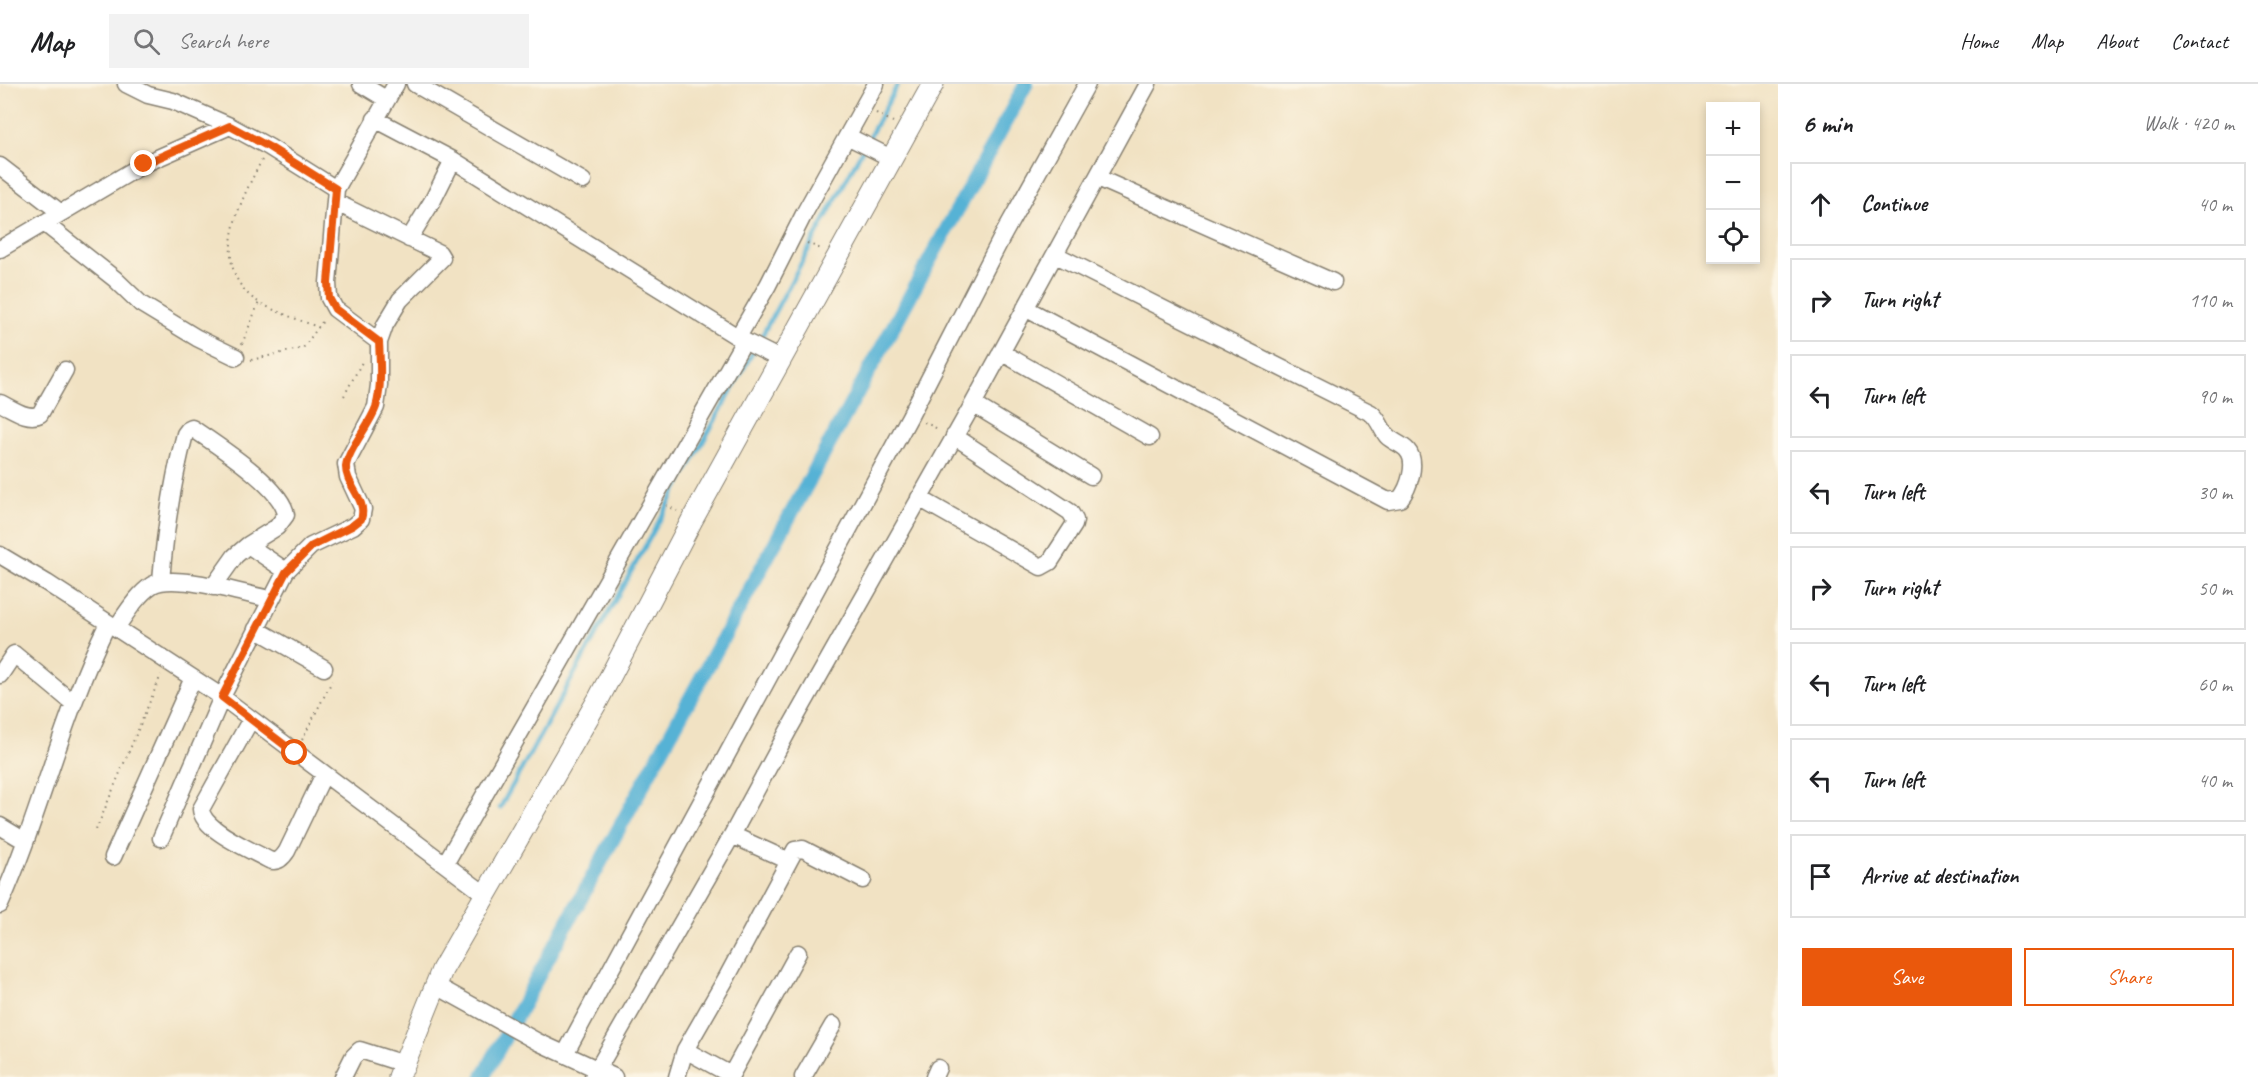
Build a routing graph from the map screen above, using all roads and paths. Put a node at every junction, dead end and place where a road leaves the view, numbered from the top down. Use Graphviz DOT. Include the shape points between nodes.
graph roads {
  1 [pos="126,84"];
  2 [pos="361,84"];
  3 [pos="396,84"];
  4 [pos="415,84"];
  5 [pos="876,84"];
  6 [pos="933,84"];
  7 [pos="1087,84"];
  8 [pos="1148,84"];
  9 [pos="386,99"];
  10 [pos="873,111"];
  11 [pos="375,119"];
  12 [pos="893,122"];
  13 [pos="230,126"];
  14 [pos="851,138"];
  15 [pos="269,147"];
  16 [pos="883,154"];
  17 [pos="453,160"];
  18 [pos="0,166"];
  19 [pos="1098,178"];
  20 [pos="583,181"];
  21 [pos="335,196"];
  22 [pos="61,213"];
  23 [pos="44,223"];
  24 [pos="409,239"];
  25 [pos="4,241"];
  26 [pos="1056,255"];
  27 [pos="1333,282"];
  28 [pos="259,302"];
  29 [pos="332,306"];
  30 [pos="1025,308"];
  31 [pos="320,328"];
  32 [pos="741,339"];
  33 [pos="377,340"];
  34 [pos="1001,352"];
  35 [pos="236,357"];
  36 [pos="780,359"];
  37 [pos="65,370"];
  38 [pos="344,396"];
  39 [pos="0,403"];
  40 [pos="973,404"];
  41 [pos="925,423"];
  42 [pos="950,435"];
  43 [pos="1150,437"];
  44 [pos="1091,476"];
  45 [pos="919,498"];
  46 [pos="664,503"];
  47 [pos="681,513"];
  48 [pos="248,545"];
  49 [pos="0,555"];
  50 [pos="286,572"];
  51 [pos="161,581"];
  52 [pos="213,587"];
  53 [pos="270,599"];
  54 [pos="112,625"];
  55 [pos="256,629"];
  56 [pos="0,644"];
  57 [pos="14,654"];
  58 [pos="167,661"];
  59 [pos="324,668"];
  60 [pos="0,675"];
  61 [pos="193,678"];
  62 [pos="222,697"];
  63 [pos="73,703"];
  64 [pos="251,719"];
  65 [pos="295,753"];
  66 [pos="324,774"];
  67 [pos="0,826"];
  68 [pos="96,830"];
  69 [pos="732,835"];
  70 [pos="161,838"];
  71 [pos="26,841"];
  72 [pos="113,857"];
  73 [pos="789,861"];
  74 [pos="445,864"];
  75 [pos="863,880"];
  76 [pos="486,895"];
  77 [pos="0,905"];
  78 [pos="798,953"];
  79 [pos="435,985"];
  80 [pos="833,1025"];
  81 [pos="686,1050"];
  82 [pos="565,1054"];
  83 [pos="402,1070"];
  84 [pos="595,1073"];
  85 [pos="730,1076"];
  86 [pos="343,1077"];
  87 [pos="614,1077"];
  88 [pos="677,1077"];
  89 [pos="803,1077"];
  1 -- 13 [label="street"];
  2 -- 9 [label="street"];
  3 -- 9 [label="street"];
  4 -- 20 [label="street"];
  5 -- 14 [label="street"];
  6 -- 16 [label="street"];
  7 -- 82 [label="street"];
  8 -- 19 [label="street"];
  9 -- 11 [label="street"];
  10 -- 12 [label="path"];
  11 -- 17 [label="street"];
  11 -- 21 [label="street"];
  13 -- 15 [label="street"];
  13 -- 22 [label="street" via="144,164"];
  14 -- 16 [label="street"];
  14 -- 32 [label="street" via="805,212"];
  15 -- 21 [label="street"];
  15 -- 28 [label="path" via="245,194 230,248 237,279 248,295"];
  16 -- 36 [label="street"];
  17 -- 24 [label="street"];
  17 -- 32 [label="street"];
  18 -- 22 [label="street"];
  19 -- 26 [label="street"];
  19 -- 27 [label="street"];
  21 -- 24 [label="street"];
  21 -- 29 [label="street" via="328,283"];
  22 -- 23 [label="street"];
  23 -- 25 [label="street"];
  23 -- 35 [label="street" via="141,304"];
  24 -- 33 [label="street" via="439,254 441,261 400,300"];
  26 -- 30 [label="street"];
  26 -- 30 [label="street" via="1371,413 1388,437 1409,452 1411,474 1405,494 1388,501"];
  28 -- 31 [label="path"];
  28 -- 35 [label="path"];
  29 -- 31 [label="path"];
  29 -- 33 [label="street"];
  30 -- 34 [label="street"];
  31 -- 35 [label="path" via="300,349 251,360"];
  32 -- 36 [label="street"];
  32 -- 74 [label="street"];
  33 -- 38 [label="path"];
  33 -- 50 [label="street" via="376,407 346,464 363,509 361,519 312,546"];
  34 -- 40 [label="street"];
  34 -- 43 [label="street"];
  36 -- 76 [label="street" via="598,699"];
  37 -- 39 [label="street" via="36,417"];
  40 -- 42 [label="street"];
  40 -- 44 [label="street"];
  41 -- 42 [label="path"];
  42 -- 45 [label="street"];
  42 -- 45 [label="street" via="1070,512 1074,525 1050,562 1041,567"];
  45 -- 69 [label="street"];
  46 -- 47 [label="path"];
  48 -- 50 [label="street"];
  48 -- 51 [label="street" via="281,524 286,515 283,503 244,466 190,428 185,434 171,492"];
  48 -- 52 [label="street"];
  49 -- 54 [label="street"];
  50 -- 53 [label="street"];
  51 -- 52 [label="street"];
  51 -- 54 [label="street" via="146,590"];
  52 -- 53 [label="street"];
  53 -- 55 [label="street"];
  54 -- 58 [label="street"];
  54 -- 63 [label="street"];
  55 -- 59 [label="street"];
  55 -- 62 [label="street"];
  56 -- 57 [label="street"];
  57 -- 60 [label="street"];
  57 -- 63 [label="street"];
  58 -- 61 [label="street"];
  58 -- 68 [label="path"];
  59 -- 65 [label="path" via="332,676 332,683"];
  61 -- 62 [label="street"];
  61 -- 72 [label="street"];
  62 -- 64 [label="street"];
  62 -- 70 [label="street"];
  63 -- 71 [label="street"];
  64 -- 65 [label="street"];
  64 -- 66 [label="street" via="201,809 209,824 274,862 287,851"];
  65 -- 66 [label="street"];
  66 -- 74 [label="street"];
  67 -- 71 [label="street"];
  69 -- 73 [label="street"];
  69 -- 84 [label="street"];
  71 -- 77 [label="street"];
  73 -- 75 [label="street" via="795,850 803,849"];
  73 -- 81 [label="street"];
  74 -- 76 [label="street"];
  76 -- 79 [label="street"];
  78 -- 85 [label="street"];
  79 -- 82 [label="street"];
  79 -- 83 [label="street"];
  80 -- 89 [label="street"];
  81 -- 85 [label="street"];
  81 -- 88 [label="street"];
  82 -- 84 [label="street"];
  83 -- 86 [label="street" via="360,1050"];
  84 -- 87 [label="street"];
}
